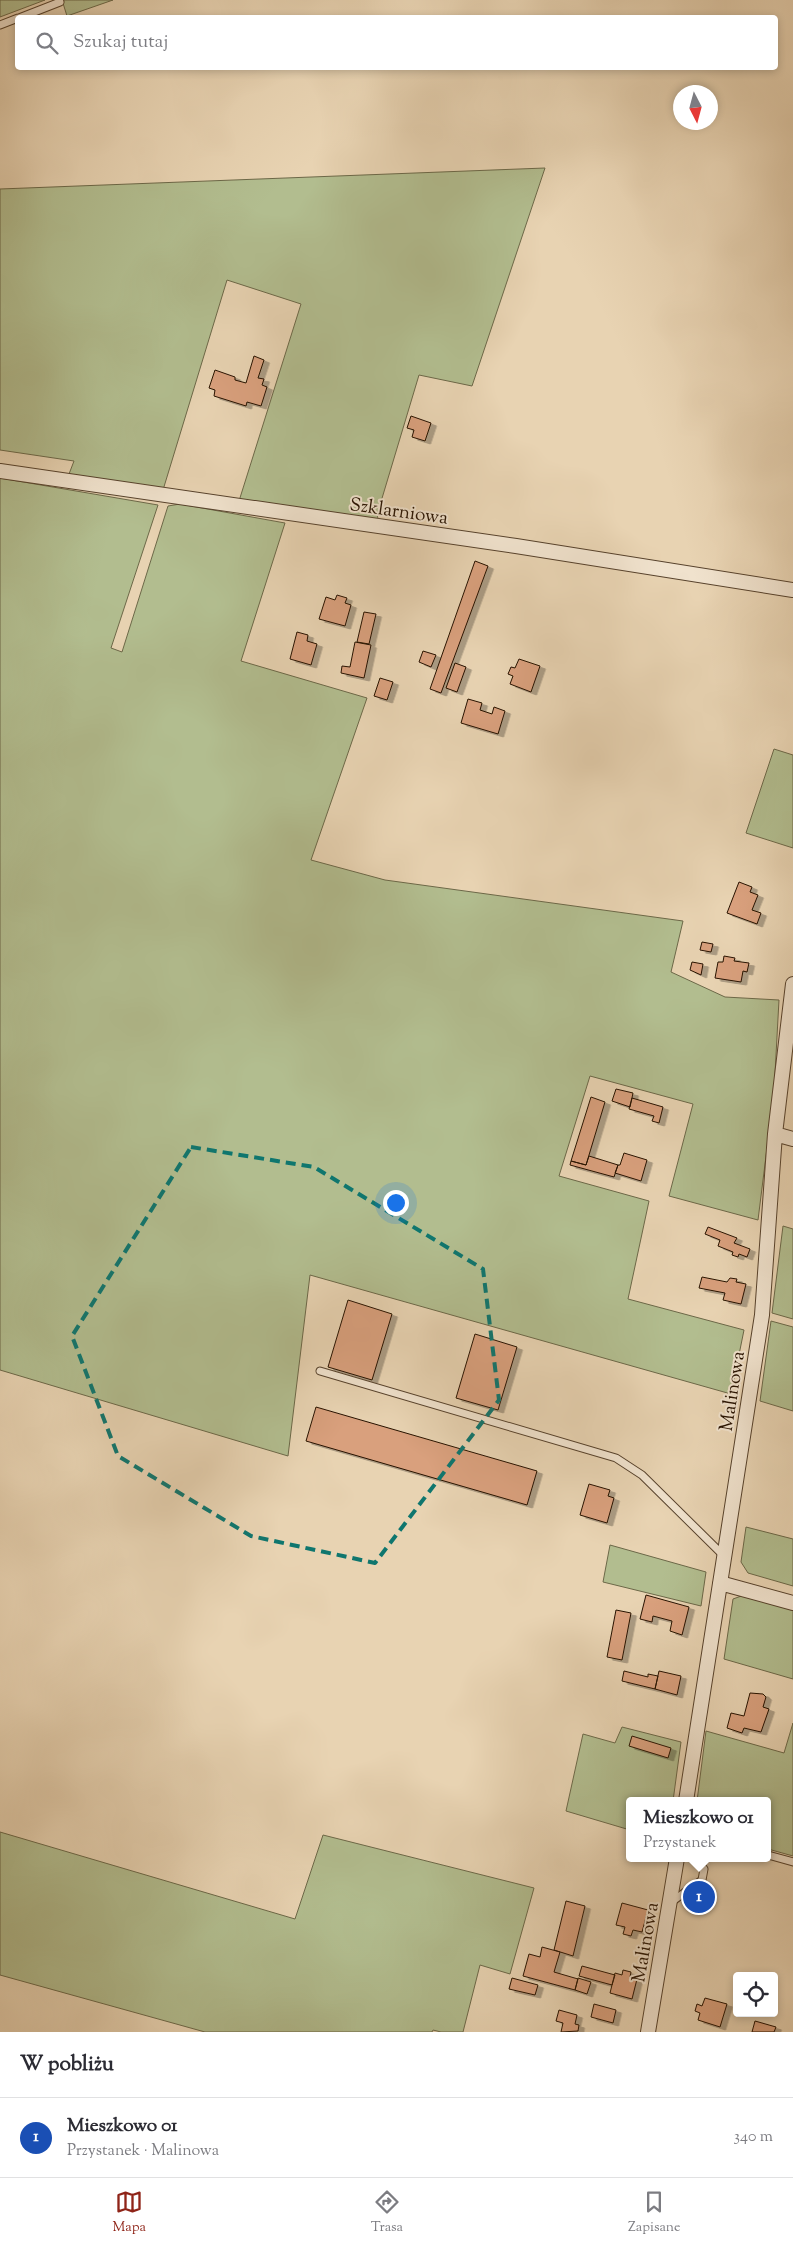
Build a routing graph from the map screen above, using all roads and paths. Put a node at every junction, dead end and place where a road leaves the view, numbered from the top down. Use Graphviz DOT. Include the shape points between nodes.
graph roads {
  1 [pos="60,2"];
  2 [pos="26,15"];
  3 [pos="15,19"];
  4 [pos="0,25"];
  5 [pos="0,471"];
  6 [pos="793,590"];
  7 [pos="793,984"];
  8 [pos="775,1134"];
  9 [pos="793,1139"];
  10 [pos="320,1371"];
  11 [pos="725,1558"];
  12 [pos="720,1583"];
  13 [pos="793,1603"];
  14 [pos="687,1797"];
  15 [pos="771,1856"];
  16 [pos="676,1862"];
  17 [pos="699,1862"];
  18 [pos="793,1862"];
  19 [pos="669,1903"];
  20 [pos="648,2032"];
  1 -- 2 [label="lane"];
  3 -- 4 [label="lane"];
  5 -- 6 [label="street, Szklarniowa"];
  7 -- 8 [label="street, Malinowa"];
  8 -- 9 [label="street"];
  8 -- 11 [label="street, Malinowa" via="762,1315"];
  10 -- 11 [label="lane" via="616,1458 642,1475"];
  11 -- 12 [label="street, Malinowa"];
  12 -- 13 [label="street"];
  12 -- 14 [label="street, Malinowa"];
  15 -- 18 [label="lane"];
  16 -- 19 [label="street, Malinowa"];
  17 -- 19 [label="lane" via="704,1869 702,1880"];
  19 -- 20 [label="street, Malinowa"];
}
